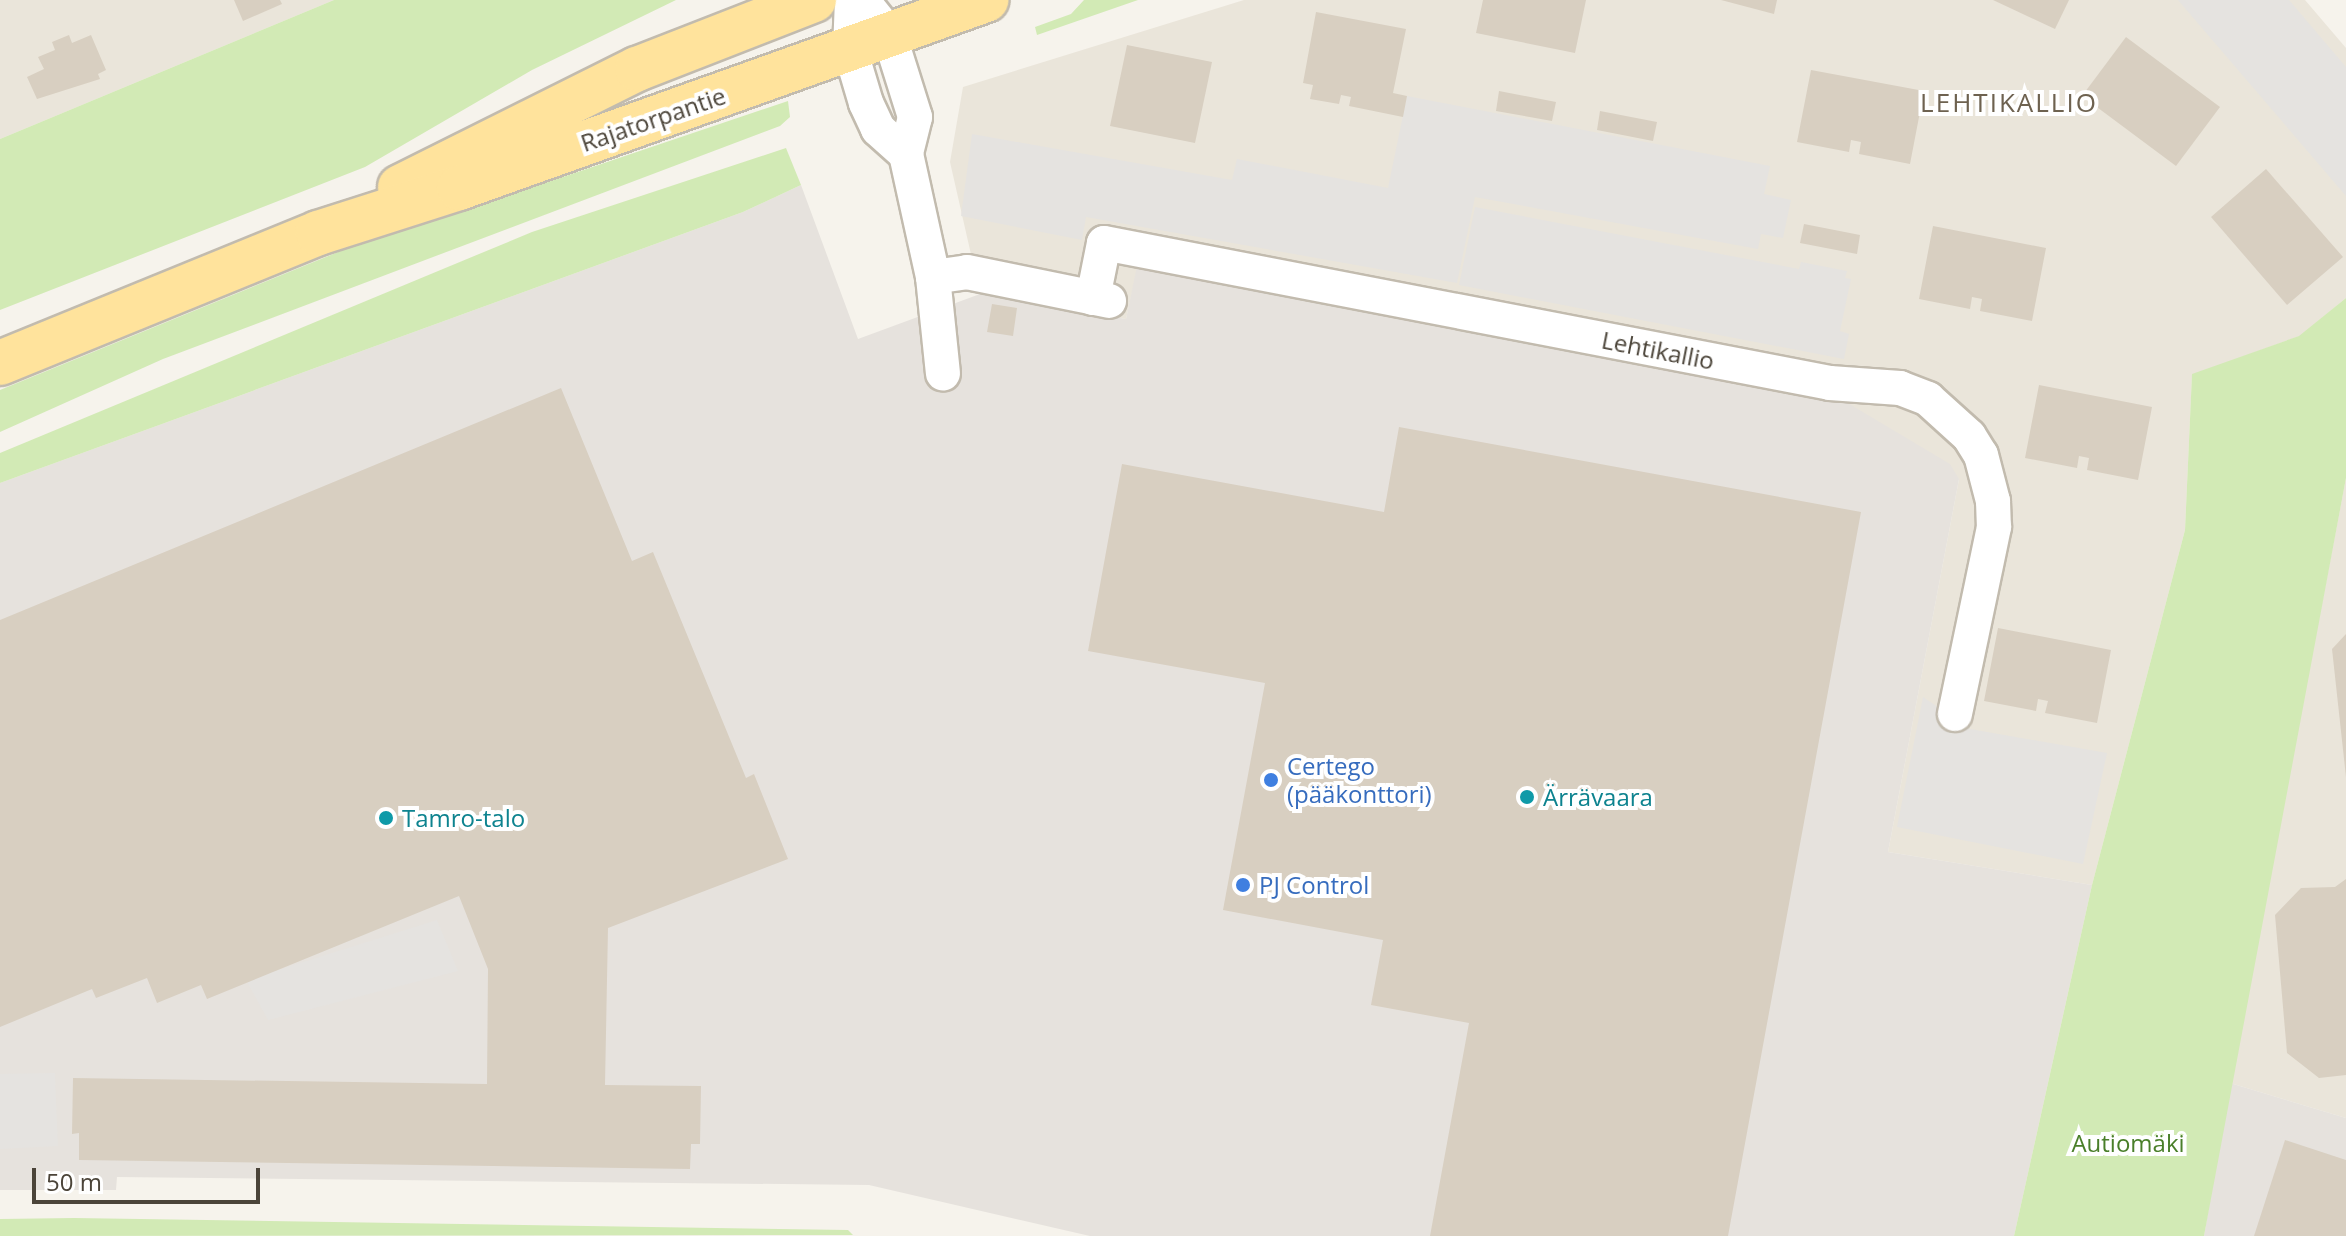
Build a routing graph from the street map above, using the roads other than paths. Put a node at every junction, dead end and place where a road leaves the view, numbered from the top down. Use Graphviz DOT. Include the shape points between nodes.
graph roads {
  1 [pos="814,0"];
  2 [pos="852,0"];
  3 [pos="862,0"];
  4 [pos="986,0"];
  5 [pos="870,42"];
  6 [pos="318,233"];
  7 [pos="933,277"];
  8 [pos="0,363"];
  9 [pos="943,373"];
  10 [pos="1955,714"];
  1 -- 6 [label="main road, Rajatorpantie" via="637,69 533,117"];
  2 -- 5 [label="street"];
  3 -- 5 [label="street"];
  4 -- 5 [label="main road, Rajatorpantie"];
  5 -- 6 [label="main road, Rajatorpantie"];
  5 -- 7 [label="street" via="878,129 906,154"];
  6 -- 8 [label="main road, Rajatorpantie"];
  7 -- 9 [label="street"];
  7 -- 10 [label="street, Lehtikallio" via="967,272 1101,299 1104,243 1830,383 1900,388 1928,399 1969,436 1981,455 1993,501 1994,527"];
}
